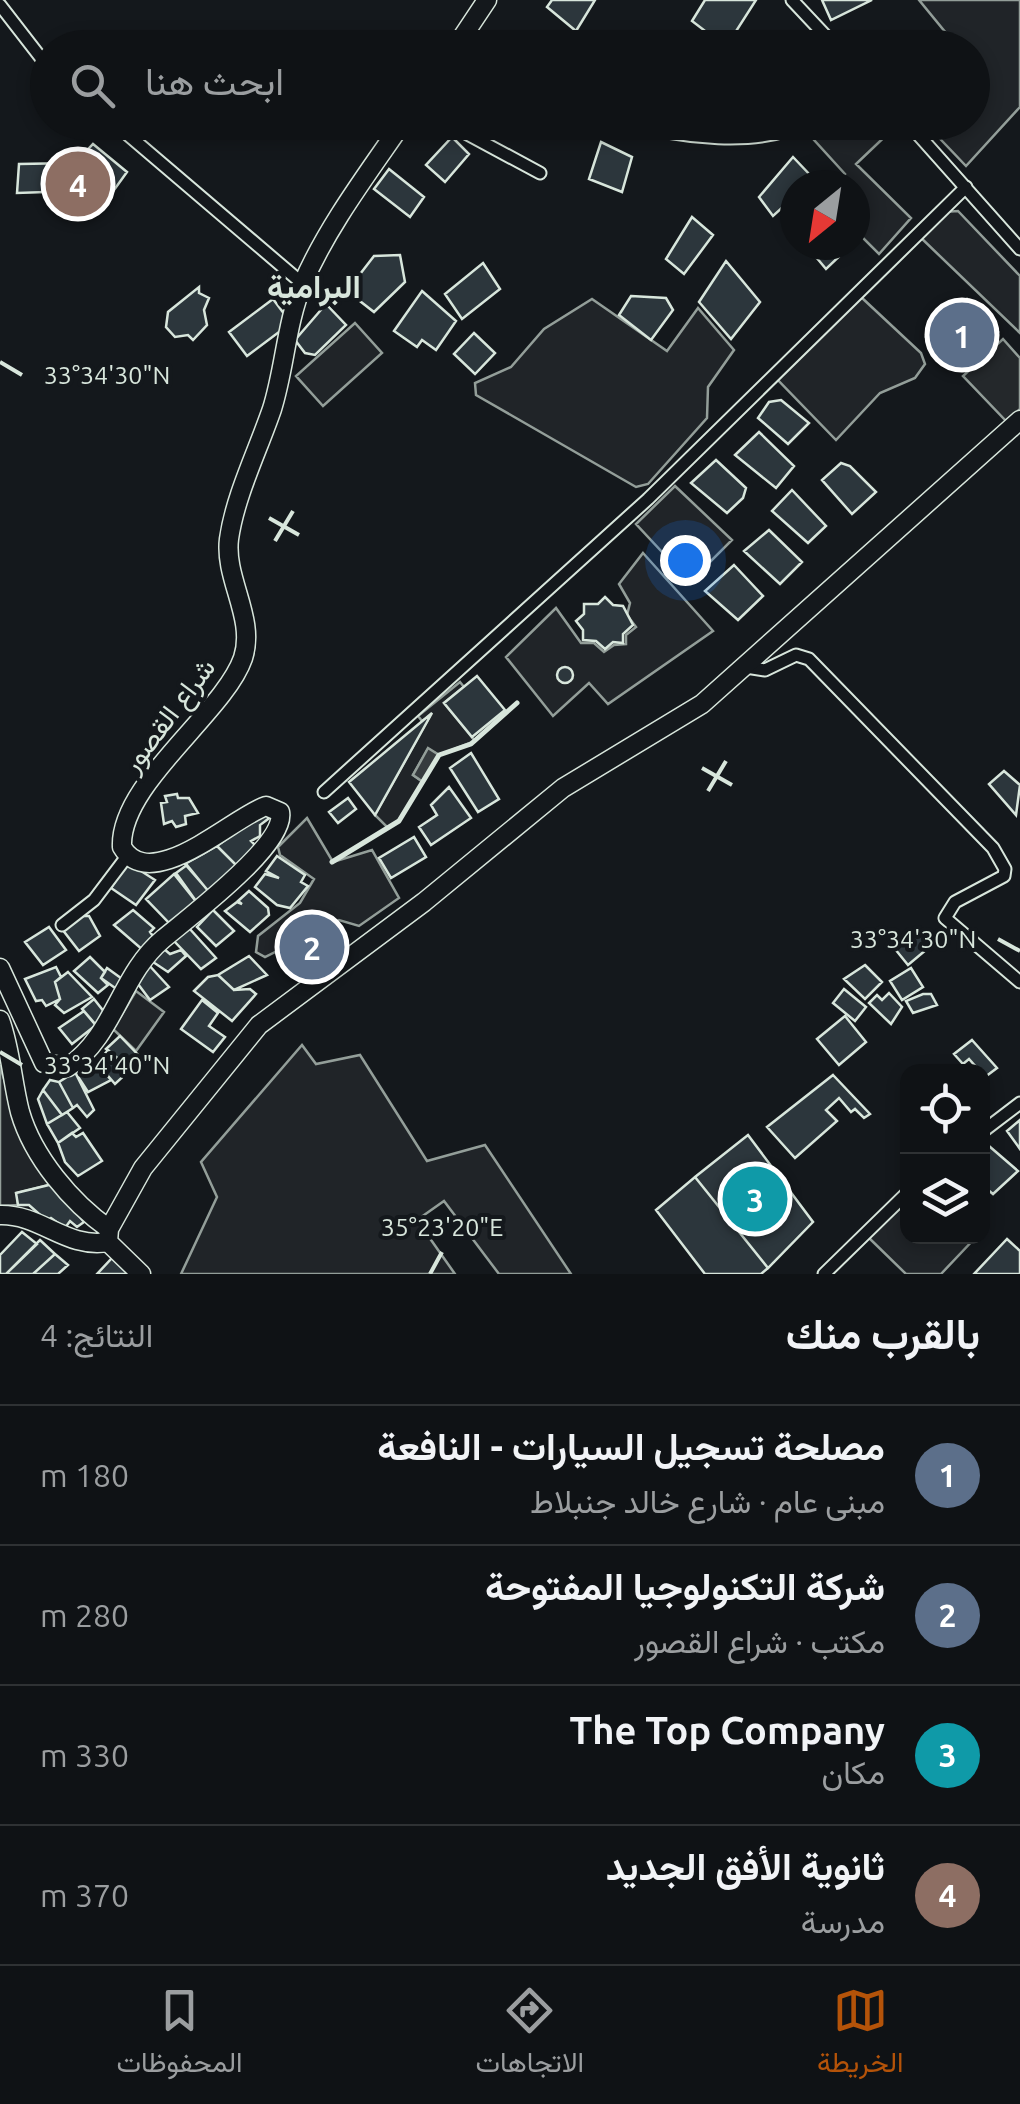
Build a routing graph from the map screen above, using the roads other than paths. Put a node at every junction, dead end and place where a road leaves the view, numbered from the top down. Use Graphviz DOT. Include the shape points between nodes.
graph roads {
  1 [pos="487,0"];
  2 [pos="792,0"];
  3 [pos="0,5"];
  4 [pos="466,30"];
  5 [pos="820,30"];
  6 [pos="30,44"];
  7 [pos="134,140"];
  8 [pos="393,140"];
  9 [pos="479,140"];
  10 [pos="923,140"];
  11 [pos="540,173"];
  12 [pos="966,187"];
  13 [pos="1020,249"];
  14 [pos="302,284"];
  15 [pos="1020,420"];
  16 [pos="746,667"];
  17 [pos="324,792"];
  18 [pos="128,855"];
  19 [pos="62,925"];
  20 [pos="0,968"];
  21 [pos="1020,982"];
  22 [pos="0,1020"];
  23 [pos="1020,1103"];
  24 [pos="990,1126"];
  25 [pos="900,1200"];
  26 [pos="0,1215"];
  27 [pos="108,1235"];
  28 [pos="142,1274"];
  29 [pos="824,1274"];
  1 -- 4 [label="street"];
  2 -- 5 [label="street"];
  3 -- 6 [label="street"];
  7 -- 14 [label="street"];
  8 -- 14 [label="street, شراع القصور"];
  9 -- 11 [label="street"];
  10 -- 12 [label="street"];
  12 -- 13 [label="street"];
  12 -- 17 [label="street" via="648,499"];
  14 -- 18 [label="street, شراع القصور" via="274,401 229,535 246,634 243,656 225,691 138,800 121,840"];
  15 -- 16 [label="street"];
  16 -- 21 [label="street" via="765,670 796,655 809,659 993,848 1004,876 955,902 945,918"];
  16 -- 27 [label="street" via="675,723 563,788 259,1025 143,1168"];
  18 -- 19 [label="street" via="94,900"];
  18 -- 20 [label="street" via="155,862 213,840 259,808 282,815 245,868 146,954 100,1036 68,1067 44,1063"];
  22 -- 27 [label="street" via="21,1114 36,1146"];
  23 -- 24 [label="street"];
  25 -- 29 [label="street"];
  26 -- 27 [label="street" via="24,1217 70,1241"];
  27 -- 28 [label="street"];
}
